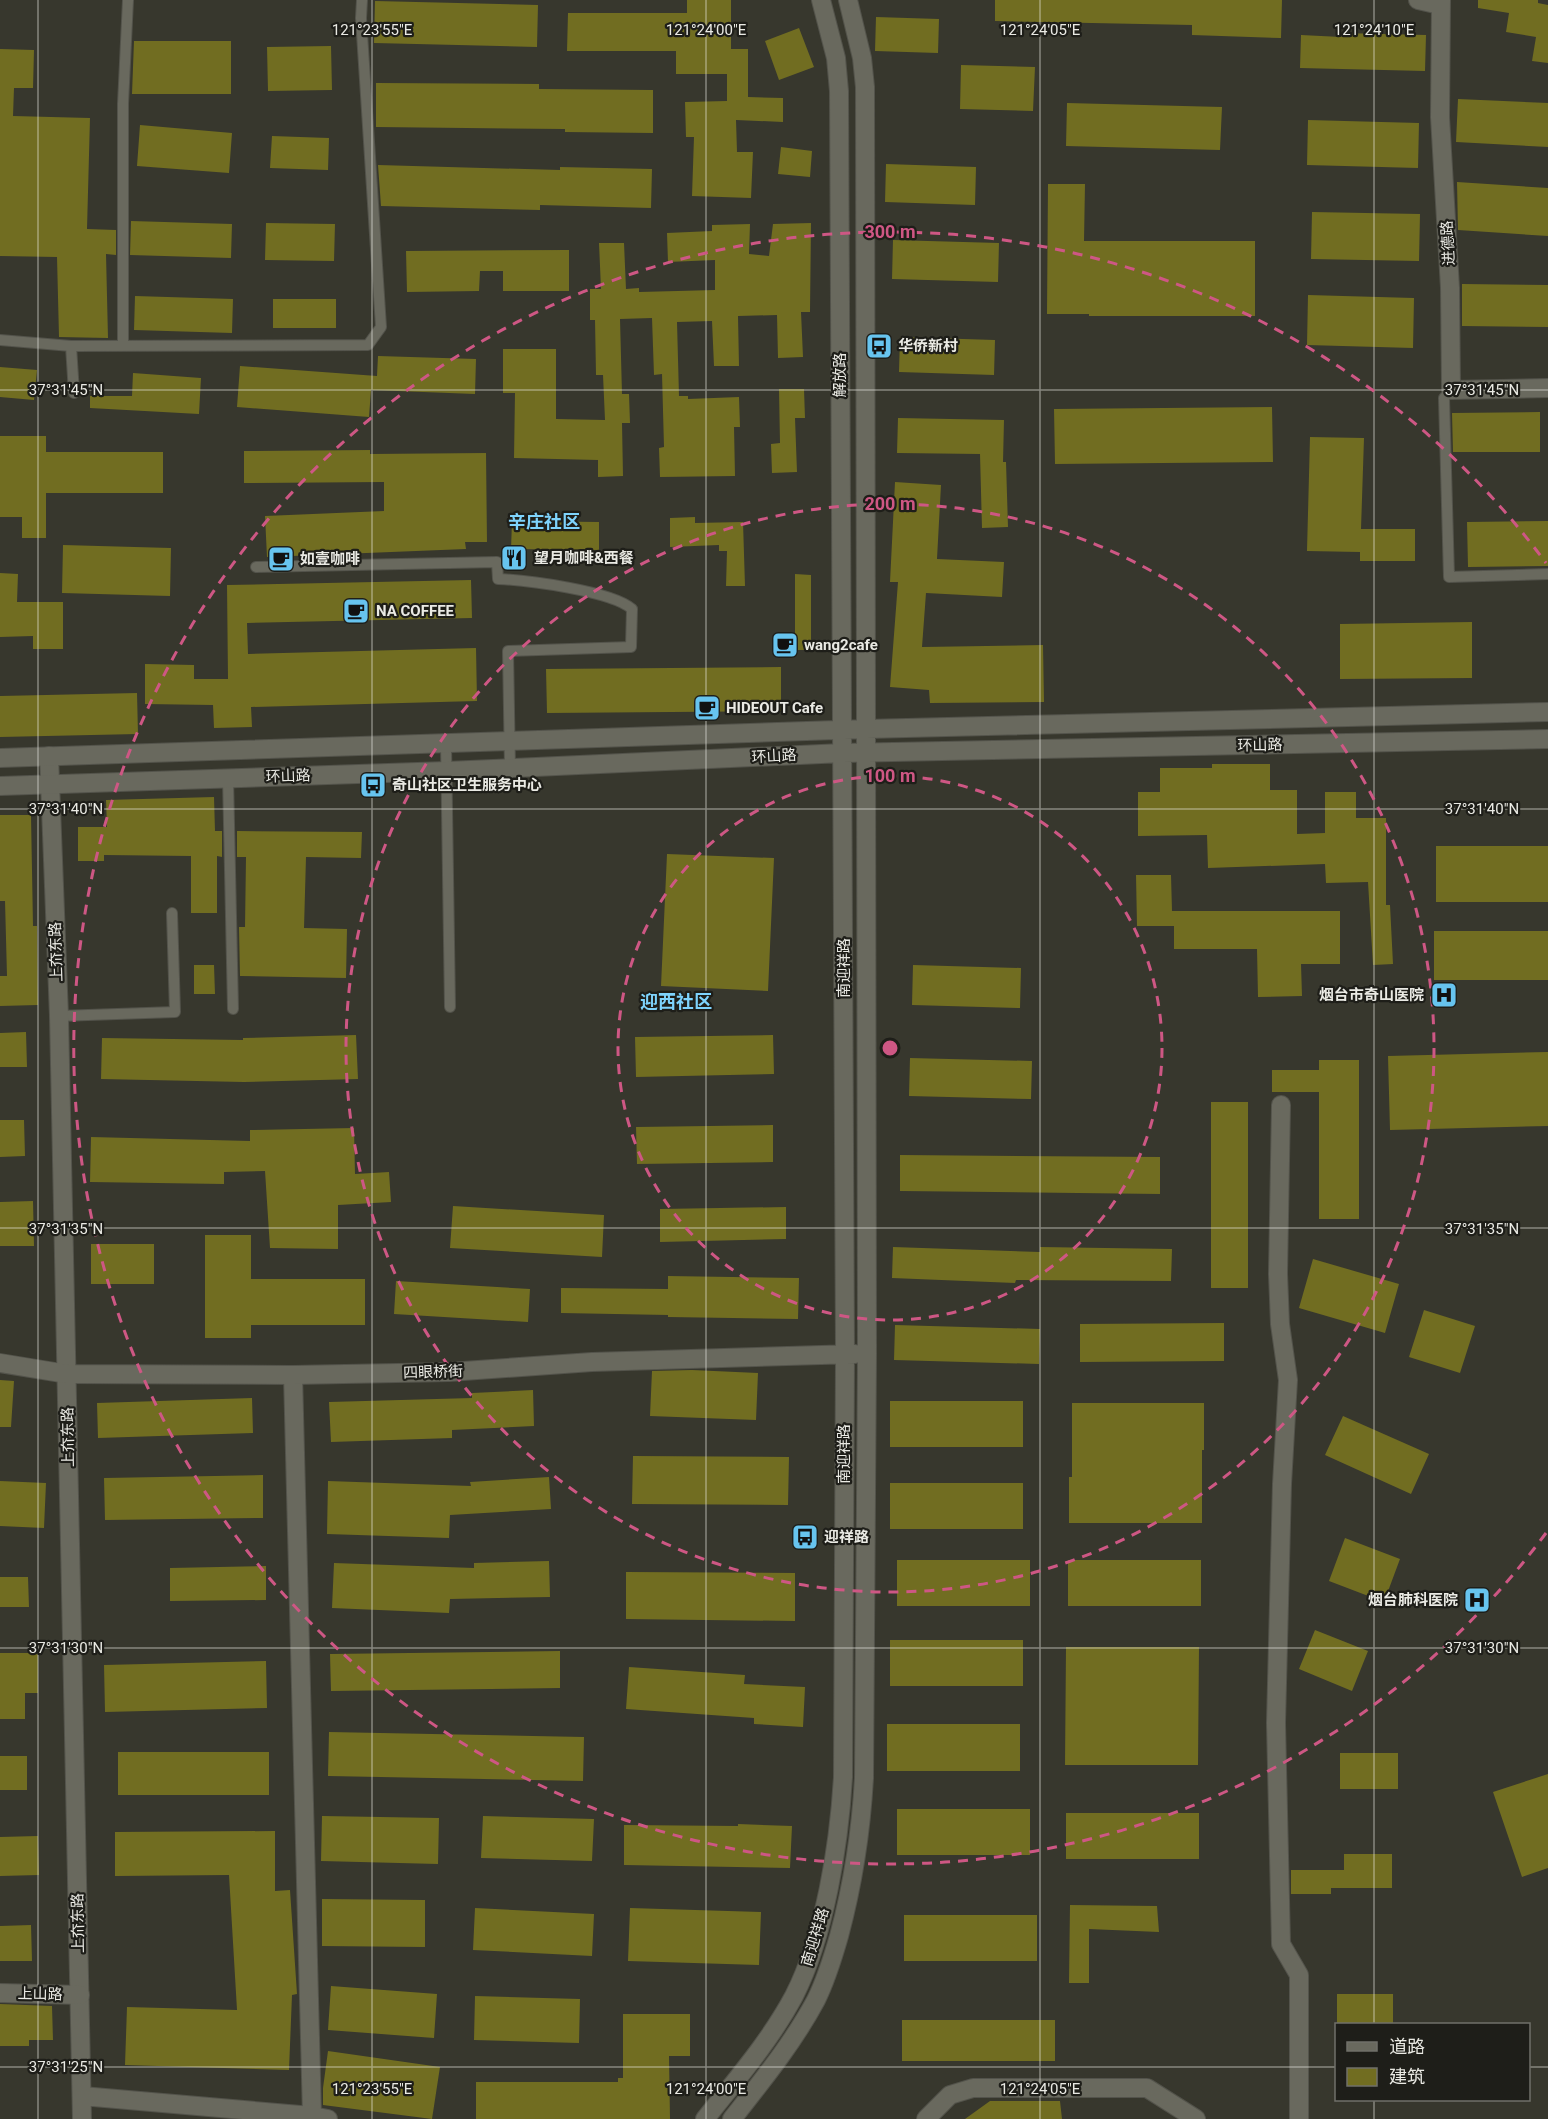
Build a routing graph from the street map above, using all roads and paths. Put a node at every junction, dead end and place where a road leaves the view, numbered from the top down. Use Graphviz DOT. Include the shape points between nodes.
graph roads {
  1 [pos="128,0"];
  2 [pos="362,0"];
  3 [pos="821,0"];
  4 [pos="848,0"];
  5 [pos="1418,0"];
  6 [pos="1440,2"];
  7 [pos="0,340"];
  8 [pos="71,346"];
  9 [pos="123,346"];
  10 [pos="1548,388"];
  11 [pos="1451,390"];
  12 [pos="74,393"];
  13 [pos="256,567"];
  14 [pos="1548,574"];
  15 [pos="1548,712"];
  16 [pos="866,729"];
  17 [pos="842,731"];
  18 [pos="1548,739"];
  19 [pos="510,741"];
  20 [pos="447,743"];
  21 [pos="866,752"];
  22 [pos="843,753"];
  23 [pos="49,756"];
  24 [pos="0,758"];
  25 [pos="510,768"];
  26 [pos="447,771"];
  27 [pos="228,778"];
  28 [pos="49,784"];
  29 [pos="0,786"];
  30 [pos="172,913"];
  31 [pos="450,1007"];
  32 [pos="233,1009"];
  33 [pos="59,1016"];
  34 [pos="1281,1105"];
  35 [pos="845,1354"];
  36 [pos="867,1354"];
  37 [pos="0,1363"];
  38 [pos="67,1374"];
  39 [pos="293,1375"];
  40 [pos="0,1993"];
  41 [pos="80,1995"];
  42 [pos="82,2096"];
  43 [pos="320,2117"];
  44 [pos="82,2119"];
  45 [pos="705,2119"];
  46 [pos="732,2119"];
  47 [pos="926,2119"];
  48 [pos="1196,2119"];
  49 [pos="1299,2119"];
  1 -- 9 [label="lane" via="123,104"];
  2 -- 9 [label="lane" via="381,327 368,345"];
  3 -- 17 [label="main road, 解放路" via="836,58 839,91"];
  4 -- 16 [label="main road, 解放路" via="865,87"];
  5 -- 6 [label="main road"];
  6 -- 11 [label="main road, 进德路" via="1440,117 1450,288"];
  7 -- 8 [label="lane"];
  8 -- 9 [label="lane"];
  8 -- 12 [label="lane"];
  10 -- 11 [label="main road"];
  11 -- 14 [label="lane" via="1444,398 1449,577"];
  13 -- 19 [label="lane" via="497,562 498,579 529,580 626,603 632,609 631,647 508,651"];
  15 -- 16 [label="main road, 环山路"];
  16 -- 17 [label="main road, 环山路"];
  16 -- 21 [label="main road, 解放路"];
  17 -- 19 [label="main road, 环山路"];
  17 -- 22 [label="main road, 解放路"];
  18 -- 21 [label="main road, 环山路"];
  19 -- 20 [label="main road, 环山路"];
  19 -- 25 [label="lane"];
  20 -- 23 [label="main road, 环山路"];
  20 -- 26 [label="lane"];
  21 -- 22 [label="main road, 环山路"];
  21 -- 36 [label="main road, 南迎祥路"];
  22 -- 25 [label="main road, 环山路"];
  22 -- 35 [label="main road, 南迎祥路"];
  23 -- 24 [label="main road, 环山路"];
  23 -- 28 [label="main road, 上夼东路"];
  25 -- 26 [label="main road, 环山路"];
  26 -- 27 [label="main road, 环山路"];
  26 -- 31 [label="lane"];
  27 -- 28 [label="main road, 环山路"];
  27 -- 32 [label="lane"];
  28 -- 29 [label="main road, 环山路"];
  28 -- 33 [label="main road, 上夼东路"];
  30 -- 33 [label="lane" via="175,1012"];
  33 -- 38 [label="main road, 上夼东路"];
  34 -- 49 [label="main road" via="1278,1274 1288,1380 1276,1735 1281,1944 1299,1975"];
  35 -- 36 [label="main road, 四眼桥街"];
  35 -- 39 [label="main road, 四眼桥街"];
  35 -- 45 [label="main road, 南迎祥路" via="843,1765 840,1823 825,1905 794,1995 776,2026"];
  36 -- 46 [label="main road, 南迎祥路" via="862,1824 847,1905 817,1998 770,2072"];
  37 -- 38 [label="main road, 四眼桥街"];
  38 -- 39 [label="main road, 四眼桥街"];
  38 -- 41 [label="main road, 上夼东路"];
  39 -- 43 [label="main road"];
  40 -- 41 [label="main road, 上山路"];
  41 -- 42 [label="main road, 上夼东路"];
  42 -- 43 [label="main road"];
  42 -- 44 [label="main road, 上夼东路"];
  47 -- 48 [label="main road" via="950,2095 973,2088 1147,2088"];
}
